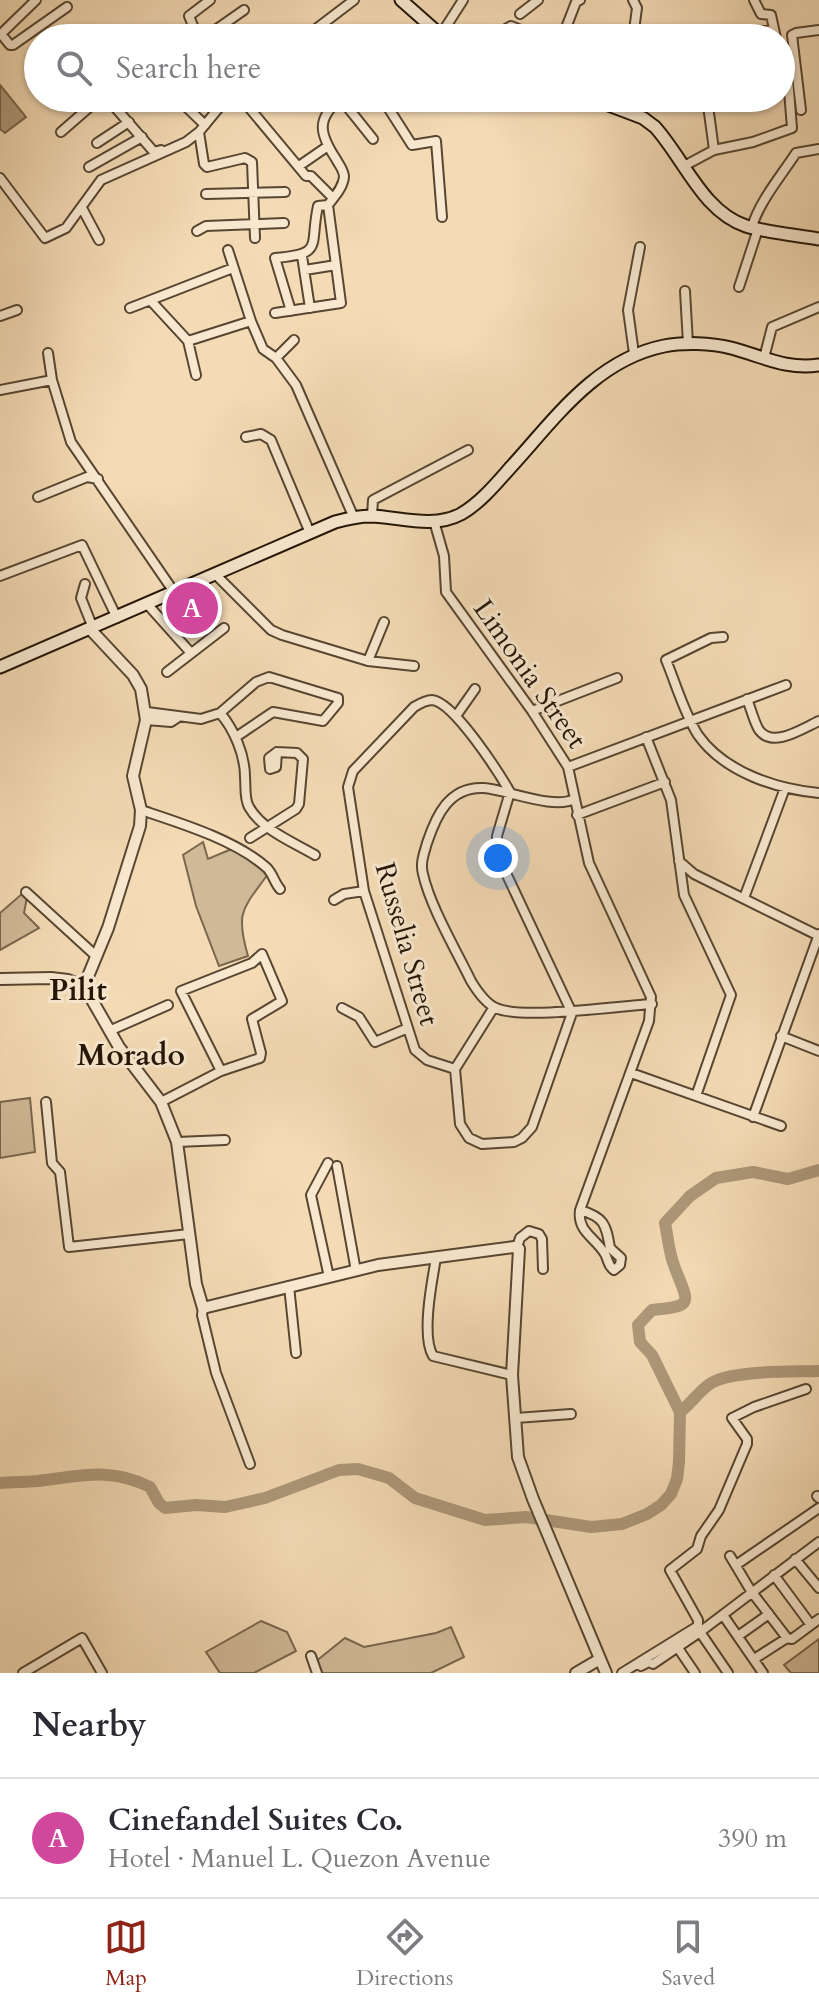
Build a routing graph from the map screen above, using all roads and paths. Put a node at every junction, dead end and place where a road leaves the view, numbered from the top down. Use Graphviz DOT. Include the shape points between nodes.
graph roads {
  1 [pos="36,0"];
  2 [pos="354,0"];
  3 [pos="401,0"];
  4 [pos="463,0"];
  5 [pos="538,0"];
  6 [pos="754,0"];
  7 [pos="204,1"];
  8 [pos="575,1"];
  9 [pos="628,1"];
  10 [pos="67,7"];
  11 [pos="244,10"];
  12 [pos="520,14"];
  13 [pos="43,24"];
  14 [pos="192,24"];
  15 [pos="227,24"];
  16 [pos="322,24"];
  17 [pos="426,24"];
  18 [pos="449,24"];
  19 [pos="567,24"];
  20 [pos="635,24"];
  21 [pos="772,24"];
  22 [pos="819,30"];
  23 [pos="795,34"];
  24 [pos="24,37"];
  25 [pos="795,60"];
  26 [pos="801,110"];
  27 [pos="84,112"];
  28 [pos="120,112"];
  29 [pos="188,112"];
  30 [pos="216,112"];
  31 [pos="253,112"];
  32 [pos="327,112"];
  33 [pos="352,112"];
  34 [pos="391,112"];
  35 [pos="627,112"];
  36 [pos="709,112"];
  37 [pos="791,112"];
  38 [pos="129,122"];
  39 [pos="202,129"];
  40 [pos="61,132"];
  41 [pos="142,137"];
  42 [pos="373,139"];
  43 [pos="97,143"];
  44 [pos="181,145"];
  45 [pos="328,146"];
  46 [pos="819,149"];
  47 [pos="714,150"];
  48 [pos="299,166"];
  49 [pos="684,166"];
  50 [pos="89,167"];
  51 [pos="0,178"];
  52 [pos="285,192"];
  53 [pos="254,193"];
  54 [pos="206,194"];
  55 [pos="330,201"];
  56 [pos="82,208"];
  57 [pos="442,217"];
  58 [pos="284,223"];
  59 [pos="255,224"];
  60 [pos="755,228"];
  61 [pos="197,231"];
  62 [pos="255,238"];
  63 [pos="819,239"];
  64 [pos="99,240"];
  65 [pos="640,247"];
  66 [pos="228,250"];
  67 [pos="302,256"];
  68 [pos="336,265"];
  69 [pos="233,268"];
  70 [pos="305,270"];
  71 [pos="739,287"];
  72 [pos="685,291"];
  73 [pos="152,302"];
  74 [pos="819,307"];
  75 [pos="130,308"];
  76 [pos="310,308"];
  77 [pos="17,310"];
  78 [pos="291,311"];
  79 [pos="275,313"];
  80 [pos="0,316"];
  81 [pos="251,321"];
  82 [pos="294,340"];
  83 [pos="188,341"];
  84 [pos="688,344"];
  85 [pos="48,353"];
  86 [pos="634,354"];
  87 [pos="276,358"];
  88 [pos="764,358"];
  89 [pos="819,365"];
  90 [pos="196,375"];
  91 [pos="52,380"];
  92 [pos="0,388"];
  93 [pos="246,437"];
  94 [pos="468,450"];
  95 [pos="98,479"];
  96 [pos="38,497"];
  97 [pos="372,516"];
  98 [pos="354,518"];
  99 [pos="434,521"];
  100 [pos="310,533"];
  101 [pos="216,575"];
  102 [pos="0,576"];
  103 [pos="85,584"];
  104 [pos="174,592"];
  105 [pos="148,605"];
  106 [pos="117,618"];
  107 [pos="384,622"];
  108 [pos="92,628"];
  109 [pos="224,628"];
  110 [pos="723,637"];
  111 [pos="191,653"];
  112 [pos="368,661"];
  113 [pos="414,666"];
  114 [pos="0,667"];
  115 [pos="167,672"];
  116 [pos="617,678"];
  117 [pos="786,685"];
  118 [pos="475,689"];
  119 [pos="747,699"];
  120 [pos="532,711"];
  121 [pos="220,713"];
  122 [pos="147,716"];
  123 [pos="456,716"];
  124 [pos="691,719"];
  125 [pos="819,721"];
  126 [pos="236,737"];
  127 [pos="646,737"];
  128 [pos="277,752"];
  129 [pos="568,767"];
  130 [pos="665,782"];
  131 [pos="785,788"];
  132 [pos="510,792"];
  133 [pos="819,793"];
  134 [pos="574,799"];
  135 [pos="141,810"];
  136 [pos="577,815"];
  137 [pos="267,827"];
  138 [pos="250,838"];
  139 [pos="315,855"];
  140 [pos="679,861"];
  141 [pos="694,874"];
  142 [pos="681,884"];
  143 [pos="280,889"];
  144 [pos="364,891"];
  145 [pos="26,892"];
  146 [pos="744,898"];
  147 [pos="334,900"];
  148 [pos="819,935"];
  149 [pos="96,956"];
  150 [pos="0,979"];
  151 [pos="84,986"];
  152 [pos="652,1004"];
  153 [pos="168,1005"];
  154 [pos="494,1007"];
  155 [pos="342,1008"];
  156 [pos="571,1009"];
  157 [pos="408,1028"];
  158 [pos="109,1031"];
  159 [pos="781,1036"];
  160 [pos="819,1051"];
  161 [pos="455,1069"];
  162 [pos="221,1071"];
  163 [pos="631,1073"];
  164 [pos="696,1096"];
  165 [pos="46,1102"];
  166 [pos="161,1102"];
  167 [pos="753,1117"];
  168 [pos="781,1126"];
  169 [pos="225,1140"];
  170 [pos="177,1142"];
  171 [pos="580,1210"];
  172 [pos="189,1234"];
  173 [pos="517,1247"];
  174 [pos="436,1258"];
  175 [pos="543,1269"];
  176 [pos="356,1271"];
  177 [pos="329,1277"];
  178 [pos="289,1286"];
  179 [pos="203,1308"];
  180 [pos="296,1353"];
  181 [pos="512,1375"];
  182 [pos="806,1389"];
  183 [pos="571,1414"];
  184 [pos="516,1418"];
  185 [pos="250,1464"];
  186 [pos="819,1508"];
  187 [pos="818,1544"];
  188 [pos="730,1556"];
  189 [pos="795,1559"];
  190 [pos="736,1565"];
  191 [pos="774,1575"];
  192 [pos="819,1588"];
  193 [pos="751,1591"];
  194 [pos="769,1614"];
  195 [pos="723,1615"];
  196 [pos="815,1622"];
  197 [pos="700,1632"];
  198 [pos="738,1636"];
  199 [pos="787,1638"];
  200 [pos="678,1648"];
  201 [pos="311,1656"];
  202 [pos="600,1659"];
  203 [pos="754,1659"];
  204 [pos="654,1663"];
  205 [pos="23,1673"];
  206 [pos="102,1673"];
  207 [pos="317,1673"];
  208 [pos="576,1673"];
  209 [pos="606,1673"];
  210 [pos="622,1673"];
  211 [pos="633,1673"];
  212 [pos="645,1673"];
  213 [pos="663,1673"];
  214 [pos="695,1673"];
  215 [pos="728,1673"];
  216 [pos="763,1673"];
  1 -- 24 [label="street" via="1,34 13,45"];
  2 -- 16 [label="street"];
  3 -- 17 [label="main road"];
  4 -- 18 [label="street"];
  5 -- 12 [label="street"];
  6 -- 21 [label="street" via="760,13 770,14"];
  7 -- 14 [label="street" via="189,16"];
  8 -- 19 [label="street"];
  9 -- 20 [label="street" via="637,8"];
  10 -- 13 [label="street"];
  11 -- 15 [label="street"];
  22 -- 23 [label="street"];
  25 -- 26 [label="street"];
  27 -- 40 [label="street"];
  28 -- 38 [label="street"];
  29 -- 39 [label="street"];
  30 -- 39 [label="street"];
  31 -- 48 [label="street"];
  32 -- 45 [label="street" via="323,136"];
  33 -- 42 [label="street"];
  34 -- 57 [label="street" via="412,145 436,141"];
  35 -- 49 [label="main road" via="643,118 666,139"];
  36 -- 47 [label="street"];
  37 -- 47 [label="street" via="792,128"];
  38 -- 41 [label="street"];
  38 -- 43 [label="street"];
  39 -- 44 [label="street"];
  39 -- 53 [label="street" via="204,164 245,158 252,162"];
  41 -- 44 [label="street" via="155,152"];
  41 -- 50 [label="street"];
  44 -- 56 [label="street" via="101,180"];
  45 -- 48 [label="street"];
  45 -- 55 [label="street" via="344,176"];
  46 -- 60 [label="street" via="796,153 766,196"];
  47 -- 49 [label="street"];
  48 -- 55 [label="street"];
  49 -- 60 [label="main road" via="714,205"];
  51 -- 56 [label="street" via="45,238 66,228"];
  52 -- 53 [label="street"];
  53 -- 54 [label="street"];
  53 -- 59 [label="street"];
  55 -- 67 [label="street" via="318,206 313,245"];
  55 -- 68 [label="street"];
  56 -- 64 [label="street"];
  58 -- 59 [label="street"];
  59 -- 61 [label="street"];
  59 -- 62 [label="street"];
  60 -- 63 [label="main road"];
  60 -- 71 [label="street"];
  65 -- 86 [label="street" via="628,310"];
  66 -- 69 [label="street"];
  67 -- 70 [label="street"];
  67 -- 78 [label="street" via="275,258"];
  68 -- 70 [label="street"];
  68 -- 76 [label="street" via="341,303"];
  69 -- 73 [label="street"];
  69 -- 81 [label="street"];
  70 -- 76 [label="street"];
  72 -- 84 [label="street"];
  73 -- 75 [label="street"];
  73 -- 83 [label="street"];
  74 -- 88 [label="street" via="772,327"];
  76 -- 78 [label="street"];
  77 -- 80 [label="street"];
  78 -- 79 [label="street"];
  81 -- 83 [label="street"];
  81 -- 87 [label="street" via="263,349"];
  82 -- 87 [label="street"];
  83 -- 90 [label="street"];
  84 -- 86 [label="main road"];
  84 -- 88 [label="main road" via="729,347"];
  85 -- 91 [label="street"];
  86 -- 99 [label="main road" via="590,382 476,503"];
  87 -- 98 [label="street" via="296,385"];
  88 -- 89 [label="main road" via="801,368"];
  91 -- 92 [label="street"];
  91 -- 95 [label="street" via="71,442"];
  93 -- 100 [label="street" via="261,434 271,440"];
  94 -- 97 [label="street" via="373,500"];
  95 -- 96 [label="street" via="87,477"];
  95 -- 104 [label="street"];
  97 -- 98 [label="main road"];
  97 -- 99 [label="main road"];
  98 -- 100 [label="main road"];
  99 -- 120 [label="street, Limonia Street" via="444,556 446,592"];
  100 -- 101 [label="main road"];
  101 -- 104 [label="main road"];
  101 -- 112 [label="street" via="271,630"];
  102 -- 106 [label="street" via="82,545"];
  103 -- 108 [label="street" via="81,598"];
  104 -- 105 [label="main road"];
  105 -- 106 [label="main road"];
  105 -- 111 [label="street"];
  106 -- 108 [label="main road"];
  107 -- 112 [label="street"];
  108 -- 114 [label="main road"];
  108 -- 122 [label="street" via="137,681"];
  109 -- 111 [label="street"];
  110 -- 124 [label="street" via="666,660"];
  111 -- 115 [label="street"];
  112 -- 113 [label="street"];
  116 -- 120 [label="street"];
  117 -- 119 [label="street"];
  118 -- 123 [label="street"];
  119 -- 124 [label="street"];
  119 -- 125 [label="street" via="760,731 769,737 780,738"];
  120 -- 129 [label="street, Limonia Street"];
  121 -- 122 [label="street" via="201,719"];
  121 -- 126 [label="street"];
  121 -- 126 [label="street" via="269,677 339,701 321,722 273,712"];
  122 -- 135 [label="street" via="133,776"];
  123 -- 132 [label="street"];
  123 -- 144 [label="street, Russelia Street" via="442,704 421,702 353,771 348,787"];
  124 -- 127 [label="street"];
  124 -- 131 [label="street" via="707,745 728,764"];
  126 -- 137 [label="street" via="247,805"];
  127 -- 129 [label="street"];
  127 -- 130 [label="street"];
  128 -- 137 [label="street" via="297,753 303,759 299,804"];
  129 -- 134 [label="street, Limonia Street"];
  130 -- 136 [label="street"];
  130 -- 140 [label="street"];
  131 -- 133 [label="street"];
  131 -- 146 [label="street"];
  132 -- 134 [label="street" via="561,803"];
  132 -- 154 [label="street" via="473,789 449,800 436,817 421,864 471,981"];
  132 -- 156 [label="street" via="497,854"];
  134 -- 136 [label="street, Limonia Street"];
  135 -- 143 [label="street" via="206,833 252,857 270,870"];
  135 -- 149 [label="street"];
  136 -- 152 [label="street, Limonia Street" via="589,863"];
  137 -- 138 [label="street"];
  137 -- 139 [label="street"];
  140 -- 141 [label="street"];
  140 -- 142 [label="street"];
  141 -- 142 [label="street"];
  141 -- 146 [label="street"];
  142 -- 164 [label="street" via="731,995"];
  144 -- 147 [label="street"];
  144 -- 157 [label="street, Russelia Street"];
  145 -- 149 [label="street"];
  146 -- 148 [label="street"];
  148 -- 159 [label="street"];
  149 -- 151 [label="street"];
  150 -- 151 [label="street" via="51,978"];
  151 -- 158 [label="street"];
  152 -- 156 [label="street"];
  152 -- 163 [label="street"];
  153 -- 158 [label="street"];
  154 -- 156 [label="street" via="523,1014"];
  154 -- 161 [label="street, Russelia Street"];
  155 -- 157 [label="street" via="359,1017 375,1042"];
  156 -- 161 [label="street" via="532,1127 522,1138 482,1144 465,1134"];
  157 -- 161 [label="street, Russelia Street" via="420,1056"];
  158 -- 166 [label="street"];
  159 -- 160 [label="street"];
  159 -- 167 [label="street"];
  162 -- 162 [label="street" via="260,1058 252,1019 282,1001 262,954 252,963 181,991"];
  162 -- 166 [label="street"];
  163 -- 164 [label="street"];
  163 -- 171 [label="street"];
  164 -- 167 [label="street"];
  165 -- 172 [label="street" via="69,1247"];
  166 -- 170 [label="street"];
  167 -- 168 [label="street"];
  169 -- 170 [label="street"];
  170 -- 172 [label="street"];
  171 -- 171 [label="street" via="582,1228 607,1250 602,1220"];
  172 -- 179 [label="street"];
  173 -- 174 [label="street"];
  173 -- 175 [label="street" via="529,1231 539,1234"];
  173 -- 181 [label="street"];
  174 -- 176 [label="street"];
  174 -- 181 [label="street" via="429,1351"];
  176 -- 177 [label="street"];
  176 -- 177 [label="street" via="332,1164 311,1195"];
  177 -- 178 [label="street"];
  178 -- 179 [label="street"];
  178 -- 180 [label="street"];
  179 -- 185 [label="street" via="215,1367"];
  181 -- 184 [label="street"];
  182 -- 210 [label="street" via="732,1418 747,1444 697,1549 670,1570 698,1626"];
  183 -- 184 [label="street"];
  184 -- 202 [label="street" via="518,1457"];
  186 -- 190 [label="street"];
  187 -- 189 [label="street"];
  188 -- 190 [label="street"];
  189 -- 191 [label="street"];
  189 -- 192 [label="street"];
  190 -- 193 [label="street"];
  191 -- 193 [label="street"];
  191 -- 196 [label="street"];
  193 -- 194 [label="street"];
  193 -- 195 [label="street"];
  194 -- 198 [label="street"];
  194 -- 199 [label="street"];
  195 -- 197 [label="street"];
  195 -- 198 [label="street"];
  196 -- 199 [label="street"];
  197 -- 200 [label="street"];
  197 -- 215 [label="street"];
  198 -- 203 [label="street"];
  199 -- 203 [label="street"];
  200 -- 204 [label="street"];
  200 -- 214 [label="street"];
  201 -- 207 [label="street"];
  202 -- 208 [label="street"];
  202 -- 209 [label="street"];
  203 -- 216 [label="street"];
  204 -- 211 [label="street"];
  204 -- 212 [label="street"];
  204 -- 213 [label="street"];
  205 -- 206 [label="street" via="82,1638"];
}
